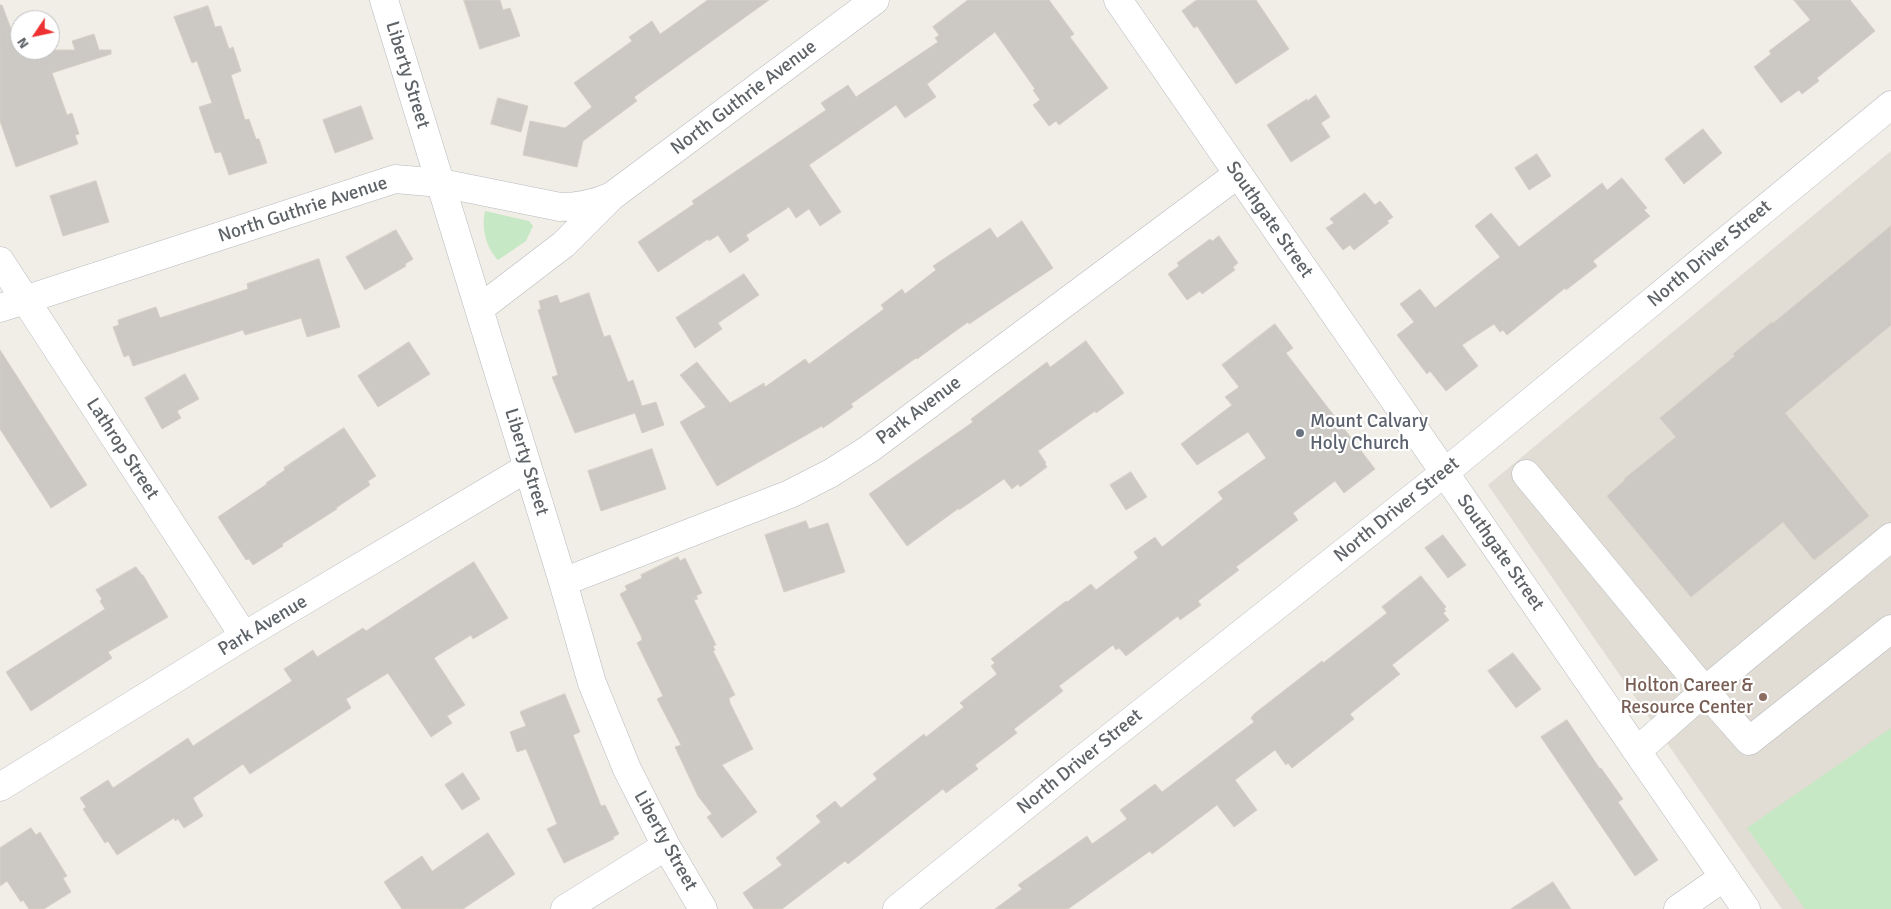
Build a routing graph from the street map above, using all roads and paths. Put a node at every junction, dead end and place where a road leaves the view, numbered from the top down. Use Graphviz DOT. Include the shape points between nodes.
graph roads {
  1 [pos="384,0"];
  2 [pos="875,0"];
  3 [pos="1118,0"];
  4 [pos="1891,105"];
  5 [pos="1238,174"];
  6 [pos="441,183"];
  7 [pos="612,196"];
  8 [pos="0,261"];
  9 [pos="13,304"];
  10 [pos="479,309"];
  11 [pos="527,468"];
  12 [pos="1444,474"];
  13 [pos="1526,474"];
  14 [pos="1891,537"];
  15 [pos="563,582"];
  16 [pos="1891,629"];
  17 [pos="244,636"];
  18 [pos="1705,692"];
  19 [pos="1637,751"];
  20 [pos="0,786"];
  21 [pos="666,846"];
  22 [pos="1724,878"];
  23 [pos="565,909"];
  24 [pos="703,909"];
  25 [pos="898,909"];
  26 [pos="1678,909"];
  27 [pos="1746,909"];
  1 -- 6 [label="street, Liberty Street"];
  2 -- 7 [label="street, North Guthrie Avenue"];
  3 -- 5 [label="street, Southgate Street"];
  4 -- 12 [label="street, North Driver Street"];
  5 -- 12 [label="street, Southgate Street"];
  5 -- 15 [label="street, Park Avenue" via="877,443 831,473 790,494"];
  6 -- 7 [label="street, North Guthrie Avenue" via="560,207 593,204"];
  6 -- 9 [label="street, North Guthrie Avenue" via="395,179"];
  6 -- 10 [label="street, Liberty Street"];
  7 -- 10 [label="street, North Guthrie Avenue" via="564,244"];
  8 -- 9 [label="street, Lathrop Street"];
  9 -- 17 [label="street, Lathrop Street"];
  10 -- 11 [label="street, Liberty Street"];
  11 -- 15 [label="street, Liberty Street"];
  11 -- 17 [label="street, Park Avenue"];
  12 -- 19 [label="street, Southgate Street"];
  12 -- 25 [label="street, North Driver Street"];
  13 -- 18 [label="street"];
  14 -- 18 [label="street"];
  15 -- 21 [label="street, Liberty Street" via="592,683 627,769"];
  16 -- 18 [label="street" via="1749,741"];
  17 -- 20 [label="street, Park Avenue"];
  18 -- 19 [label="street"];
  19 -- 22 [label="street, Southgate Street"];
  21 -- 23 [label="street"];
  21 -- 24 [label="street, Liberty Street"];
  22 -- 26 [label="street"];
  22 -- 27 [label="street, Southgate Street"];
}
